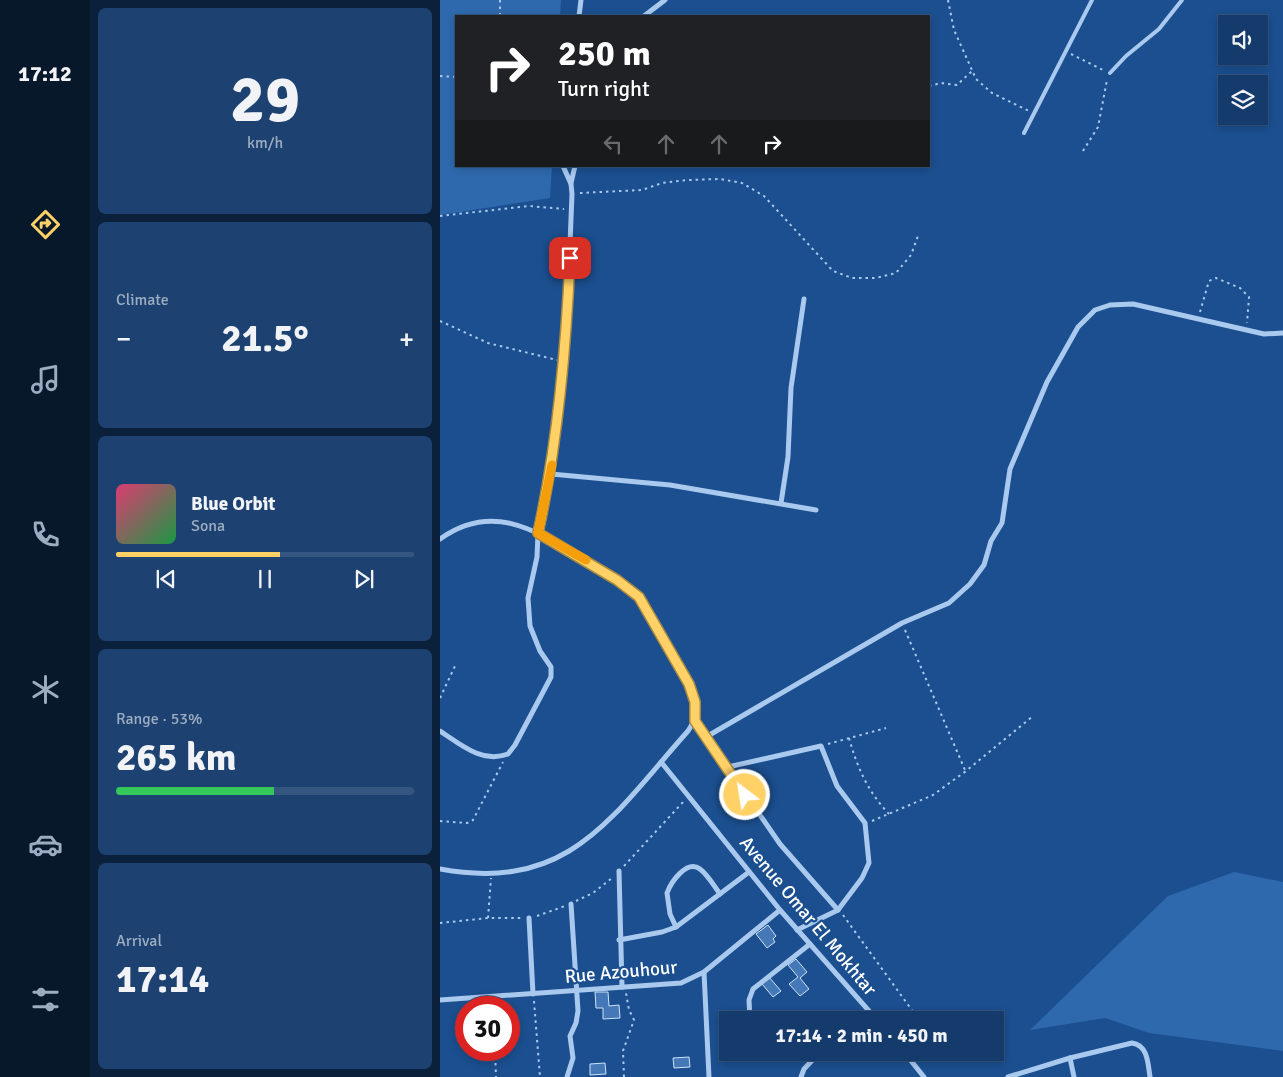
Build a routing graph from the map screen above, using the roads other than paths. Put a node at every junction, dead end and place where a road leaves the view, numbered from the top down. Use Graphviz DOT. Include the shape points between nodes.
graph roads {
  1 [pos="581,0"];
  2 [pos="665,0"];
  3 [pos="1092,0"];
  4 [pos="1182,0"];
  5 [pos="579,15"];
  6 [pos="645,15"];
  7 [pos="1110,73"];
  8 [pos="1024,133"];
  9 [pos="563,167"];
  10 [pos="575,167"];
  11 [pos="571,184"];
  12 [pos="804,299"];
  13 [pos="1283,333"];
  14 [pos="551,474"];
  15 [pos="782,503"];
  16 [pos="816,510"];
  17 [pos="538,533"];
  18 [pos="440,540"];
  19 [pos="695,721"];
  20 [pos="440,732"];
  21 [pos="706,737"];
  22 [pos="661,762"];
  23 [pos="728,767"];
  24 [pos="440,869"];
  25 [pos="619,871"];
  26 [pos="749,872"];
  27 [pos="720,894"];
  28 [pos="571,904"];
  29 [pos="780,910"];
  30 [pos="838,910"];
  31 [pos="529,918"];
  32 [pos="676,927"];
  33 [pos="798,930"];
  34 [pos="619,940"];
  35 [pos="810,944"];
  36 [pos="704,972"];
  37 [pos="624,987"];
  38 [pos="578,991"];
  39 [pos="533,994"];
  40 [pos="440,1000"];
  41 [pos="749,1011"];
  42 [pos="870,1011"];
  43 [pos="1070,1058"];
  44 [pos="812,1061"];
  45 [pos="911,1061"];
  46 [pos="567,1077"];
  47 [pos="709,1077"];
  48 [pos="801,1077"];
  49 [pos="924,1077"];
  50 [pos="1008,1077"];
  51 [pos="1074,1077"];
  52 [pos="1150,1077"];
  1 -- 5 [label="street"];
  2 -- 6 [label="street"];
  3 -- 8 [label="lane"];
  4 -- 7 [label="lane" via="1159,29"];
  9 -- 11 [label="street"];
  10 -- 11 [label="street"];
  11 -- 14 [label="street" via="564,362"];
  12 -- 15 [label="street" via="791,388"];
  13 -- 21 [label="street" via="1264,334 1133,304 1103,307 1088,316 1078,327 1048,382 1010,469 1002,523 991,541 984,565 970,584 953,600 902,623"];
  14 -- 15 [label="street" via="670,485"];
  14 -- 17 [label="street"];
  15 -- 16 [label="street"];
  17 -- 18 [label="street" via="492,520 476,521"];
  17 -- 19 [label="street" via="617,580 639,597 689,684 695,702"];
  17 -- 20 [label="street" via="537,556 529,588 530,626 552,674 516,745 508,754 476,754"];
  19 -- 21 [label="street"];
  19 -- 22 [label="street"];
  21 -- 23 [label="street"];
  22 -- 24 [label="street" via="613,818 581,845 519,871 492,874"];
  22 -- 26 [label="street, Avenue Omar El Mokhtar"];
  23 -- 30 [label="street" via="780,844"];
  23 -- 30 [label="street" via="821,746 837,786 866,823 869,864"];
  25 -- 34 [label="street"];
  26 -- 27 [label="street"];
  26 -- 29 [label="street, Avenue Omar El Mokhtar"];
  27 -- 32 [label="street"];
  27 -- 32 [label="street" via="700,869 686,868 667,894"];
  28 -- 38 [label="street"];
  29 -- 33 [label="street, Avenue Omar El Mokhtar"];
  29 -- 36 [label="street, Rue Azouhour"];
  30 -- 33 [label="street"];
  31 -- 39 [label="street"];
  32 -- 34 [label="street"];
  33 -- 35 [label="street, Avenue Omar El Mokhtar"];
  34 -- 37 [label="street"];
  35 -- 41 [label="street" via="754,990 748,1000"];
  35 -- 42 [label="street, Avenue Omar El Mokhtar"];
  36 -- 37 [label="street, Rue Azouhour" via="681,983"];
  36 -- 47 [label="street"];
  37 -- 38 [label="street, Rue Azouhour"];
  38 -- 39 [label="street, Rue Azouhour"];
  38 -- 46 [label="street" via="578,1018 570,1040 573,1058"];
  39 -- 40 [label="street, Rue Azouhour"];
  43 -- 50 [label="street"];
  43 -- 51 [label="street"];
  43 -- 52 [label="street" via="1136,1044 1144,1049"];
  44 -- 48 [label="street"];
  45 -- 49 [label="street"];
}
